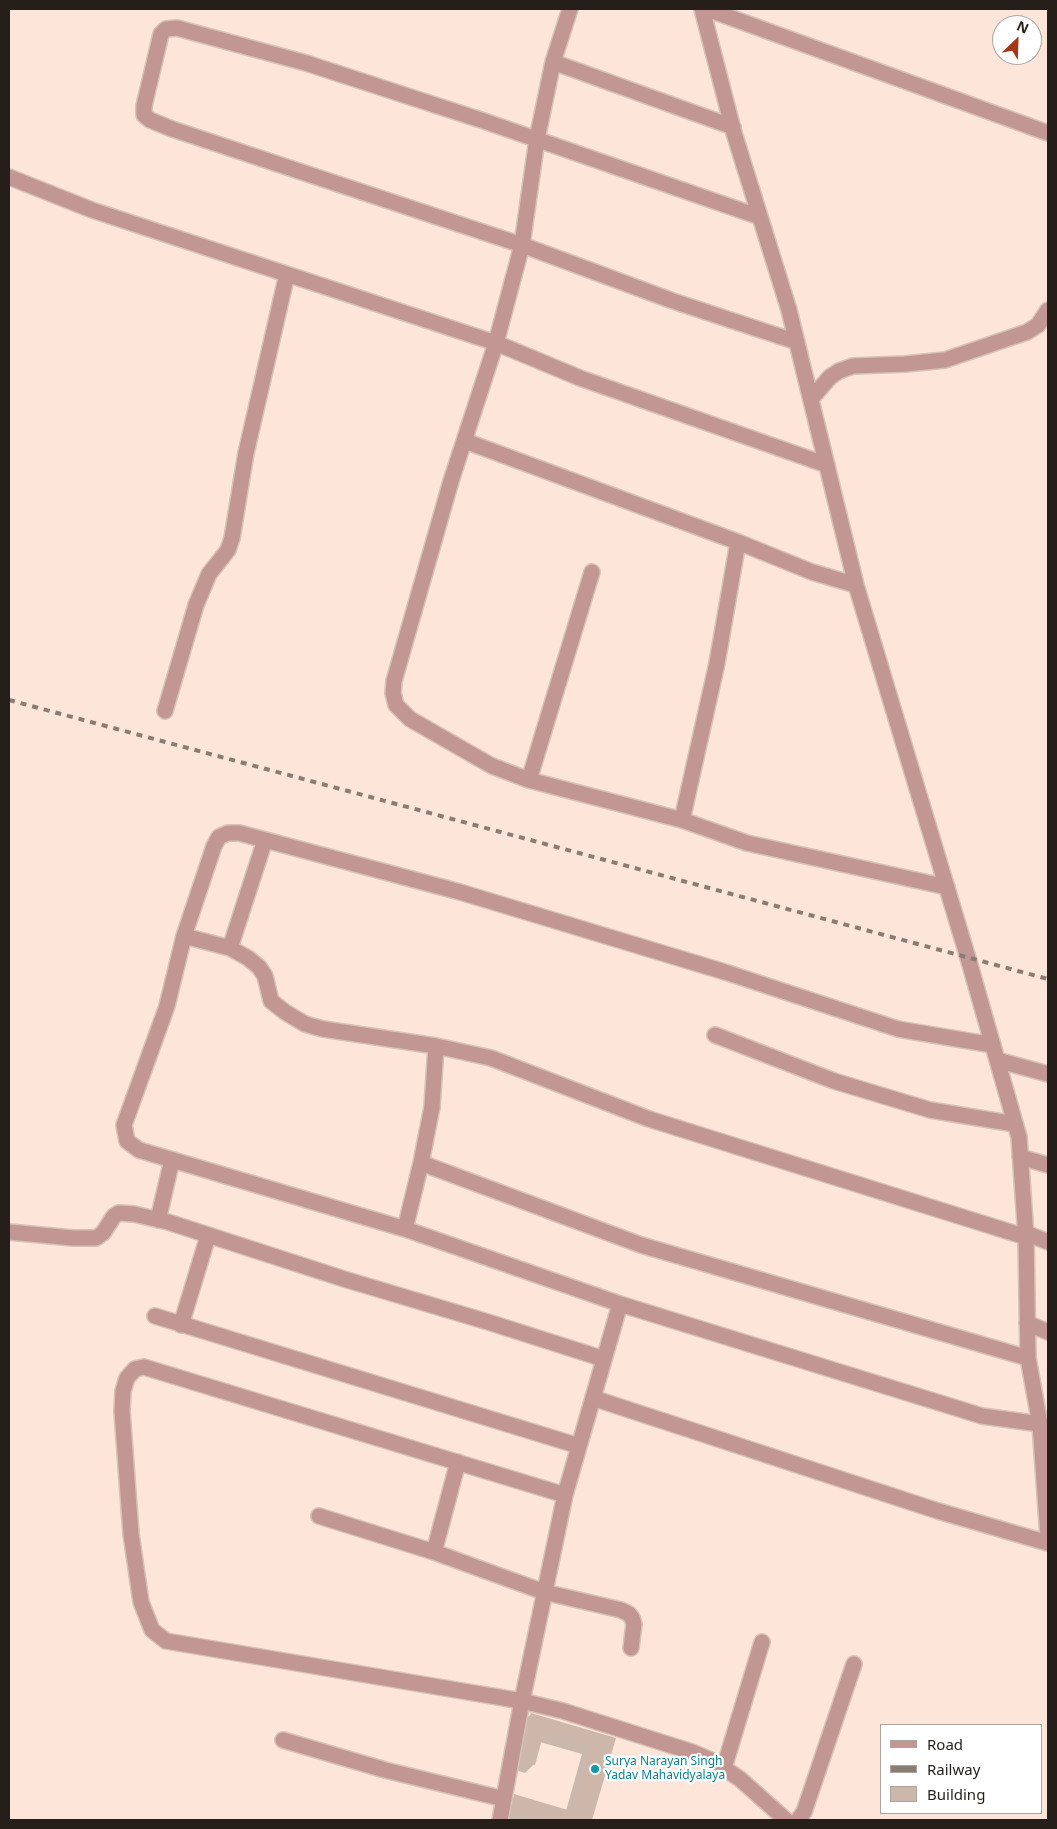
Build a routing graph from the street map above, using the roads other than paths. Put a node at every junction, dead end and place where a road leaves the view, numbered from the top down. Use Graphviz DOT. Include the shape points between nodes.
graph roads {
  1 [pos="570,9"];
  2 [pos="702,9"];
  3 [pos="707,9"];
  4 [pos="553,62"];
  5 [pos="733,127"];
  6 [pos="1048,133"];
  7 [pos="538,140"];
  8 [pos="9,177"];
  9 [pos="760,216"];
  10 [pos="522,245"];
  11 [pos="287,274"];
  12 [pos="1048,310"];
  13 [pos="797,342"];
  14 [pos="496,343"];
  15 [pos="811,399"];
  16 [pos="464,440"];
  17 [pos="827,466"];
  18 [pos="738,542"];
  19 [pos="592,572"];
  20 [pos="856,585"];
  21 [pos="165,711"];
  22 [pos="529,780"];
  23 [pos="682,820"];
  24 [pos="265,840"];
  25 [pos="947,887"];
  26 [pos="184,936"];
  27 [pos="230,948"];
  28 [pos="715,1035"];
  29 [pos="993,1045"];
  30 [pos="436,1046"];
  31 [pos="997,1060"];
  32 [pos="1048,1074"];
  33 [pos="1015,1124"];
  34 [pos="1020,1157"];
  35 [pos="172,1160"];
  36 [pos="421,1164"];
  37 [pos="1048,1165"];
  38 [pos="158,1220"];
  39 [pos="404,1229"];
  40 [pos="9,1232"];
  41 [pos="1026,1235"];
  42 [pos="208,1236"];
  43 [pos="1048,1242"];
  44 [pos="620,1304"];
  45 [pos="155,1316"];
  46 [pos="1027,1323"];
  47 [pos="181,1325"];
  48 [pos="1048,1332"];
  49 [pos="1028,1358"];
  50 [pos="604,1359"];
  51 [pos="593,1398"];
  52 [pos="1040,1424"];
  53 [pos="579,1446"];
  54 [pos="458,1462"];
  55 [pos="565,1495"];
  56 [pos="319,1516"];
  57 [pos="1048,1536"];
  58 [pos="1048,1543"];
  59 [pos="434,1552"];
  60 [pos="544,1592"];
  61 [pos="762,1642"];
  62 [pos="631,1648"];
  63 [pos="854,1664"];
  64 [pos="522,1701"];
  65 [pos="283,1740"];
  66 [pos="724,1768"];
  67 [pos="504,1799"];
  68 [pos="500,1820"];
  69 [pos="786,1820"];
  70 [pos="798,1820"];
  1 -- 4 [label="street"];
  2 -- 5 [label="street"];
  3 -- 6 [label="street"];
  4 -- 5 [label="street"];
  4 -- 7 [label="street"];
  5 -- 9 [label="street"];
  7 -- 9 [label="street"];
  7 -- 10 [label="street"];
  7 -- 10 [label="street" via="306,63 177,28 166,29 161,34 144,106 144,114 150,120 172,129"];
  8 -- 11 [label="street" via="92,210"];
  9 -- 13 [label="street"];
  10 -- 13 [label="street" via="673,301"];
  10 -- 14 [label="street"];
  11 -- 14 [label="street"];
  11 -- 21 [label="street" via="246,453 232,538 228,550 209,574 196,605"];
  12 -- 15 [label="street" via="1038,325 1027,332 945,360 853,366 840,370"];
  13 -- 15 [label="street"];
  14 -- 16 [label="street"];
  14 -- 17 [label="street" via="580,378"];
  15 -- 17 [label="street"];
  16 -- 18 [label="street"];
  16 -- 22 [label="street" via="392,693 396,705 410,719 492,766"];
  17 -- 20 [label="street"];
  18 -- 20 [label="street" via="812,572"];
  18 -- 23 [label="street" via="717,663"];
  19 -- 22 [label="street"];
  20 -- 25 [label="street"];
  22 -- 23 [label="street"];
  23 -- 25 [label="street" via="747,844"];
  24 -- 26 [label="street" via="239,833 220,837 214,846"];
  24 -- 27 [label="street"];
  24 -- 29 [label="street" via="460,892 725,972 898,1029"];
  25 -- 29 [label="street"];
  26 -- 27 [label="street"];
  26 -- 35 [label="street" via="167,1006 124,1125 127,1141 139,1150"];
  27 -- 30 [label="street" via="259,967 265,976 271,1001 305,1024"];
  28 -- 33 [label="street" via="834,1081 930,1110"];
  29 -- 31 [label="street"];
  30 -- 36 [label="street" via="432,1106"];
  30 -- 41 [label="street" via="491,1058 649,1119"];
  31 -- 32 [label="street"];
  31 -- 33 [label="street"];
  33 -- 34 [label="street"];
  34 -- 37 [label="street"];
  34 -- 41 [label="street"];
  35 -- 38 [label="street"];
  35 -- 39 [label="street"];
  36 -- 39 [label="street"];
  36 -- 49 [label="street" via="641,1246"];
  38 -- 40 [label="street" via="119,1213 96,1238"];
  38 -- 42 [label="street"];
  39 -- 44 [label="street"];
  41 -- 43 [label="street"];
  41 -- 46 [label="street"];
  42 -- 47 [label="street"];
  42 -- 50 [label="street"];
  44 -- 50 [label="street"];
  44 -- 52 [label="street" via="982,1416"];
  45 -- 47 [label="street"];
  46 -- 48 [label="street"];
  46 -- 49 [label="street"];
  47 -- 53 [label="street"];
  49 -- 52 [label="street"];
  50 -- 51 [label="street"];
  51 -- 53 [label="street"];
  51 -- 58 [label="street" via="938,1511"];
  52 -- 57 [label="street"];
  53 -- 55 [label="street"];
  54 -- 55 [label="street"];
  54 -- 59 [label="street"];
  54 -- 64 [label="street" via="144,1367 135,1369 127,1378 123,1391 132,1534 141,1602 152,1630 166,1641"];
  55 -- 60 [label="street"];
  56 -- 59 [label="street"];
  59 -- 60 [label="street"];
  60 -- 62 [label="street" via="628,1614 634,1624"];
  60 -- 64 [label="street"];
  61 -- 66 [label="street"];
  63 -- 70 [label="street" via="804,1812"];
  64 -- 66 [label="street" via="692,1752"];
  64 -- 67 [label="street"];
  65 -- 67 [label="street" via="384,1770"];
  66 -- 69 [label="street"];
  67 -- 68 [label="street"];
}
